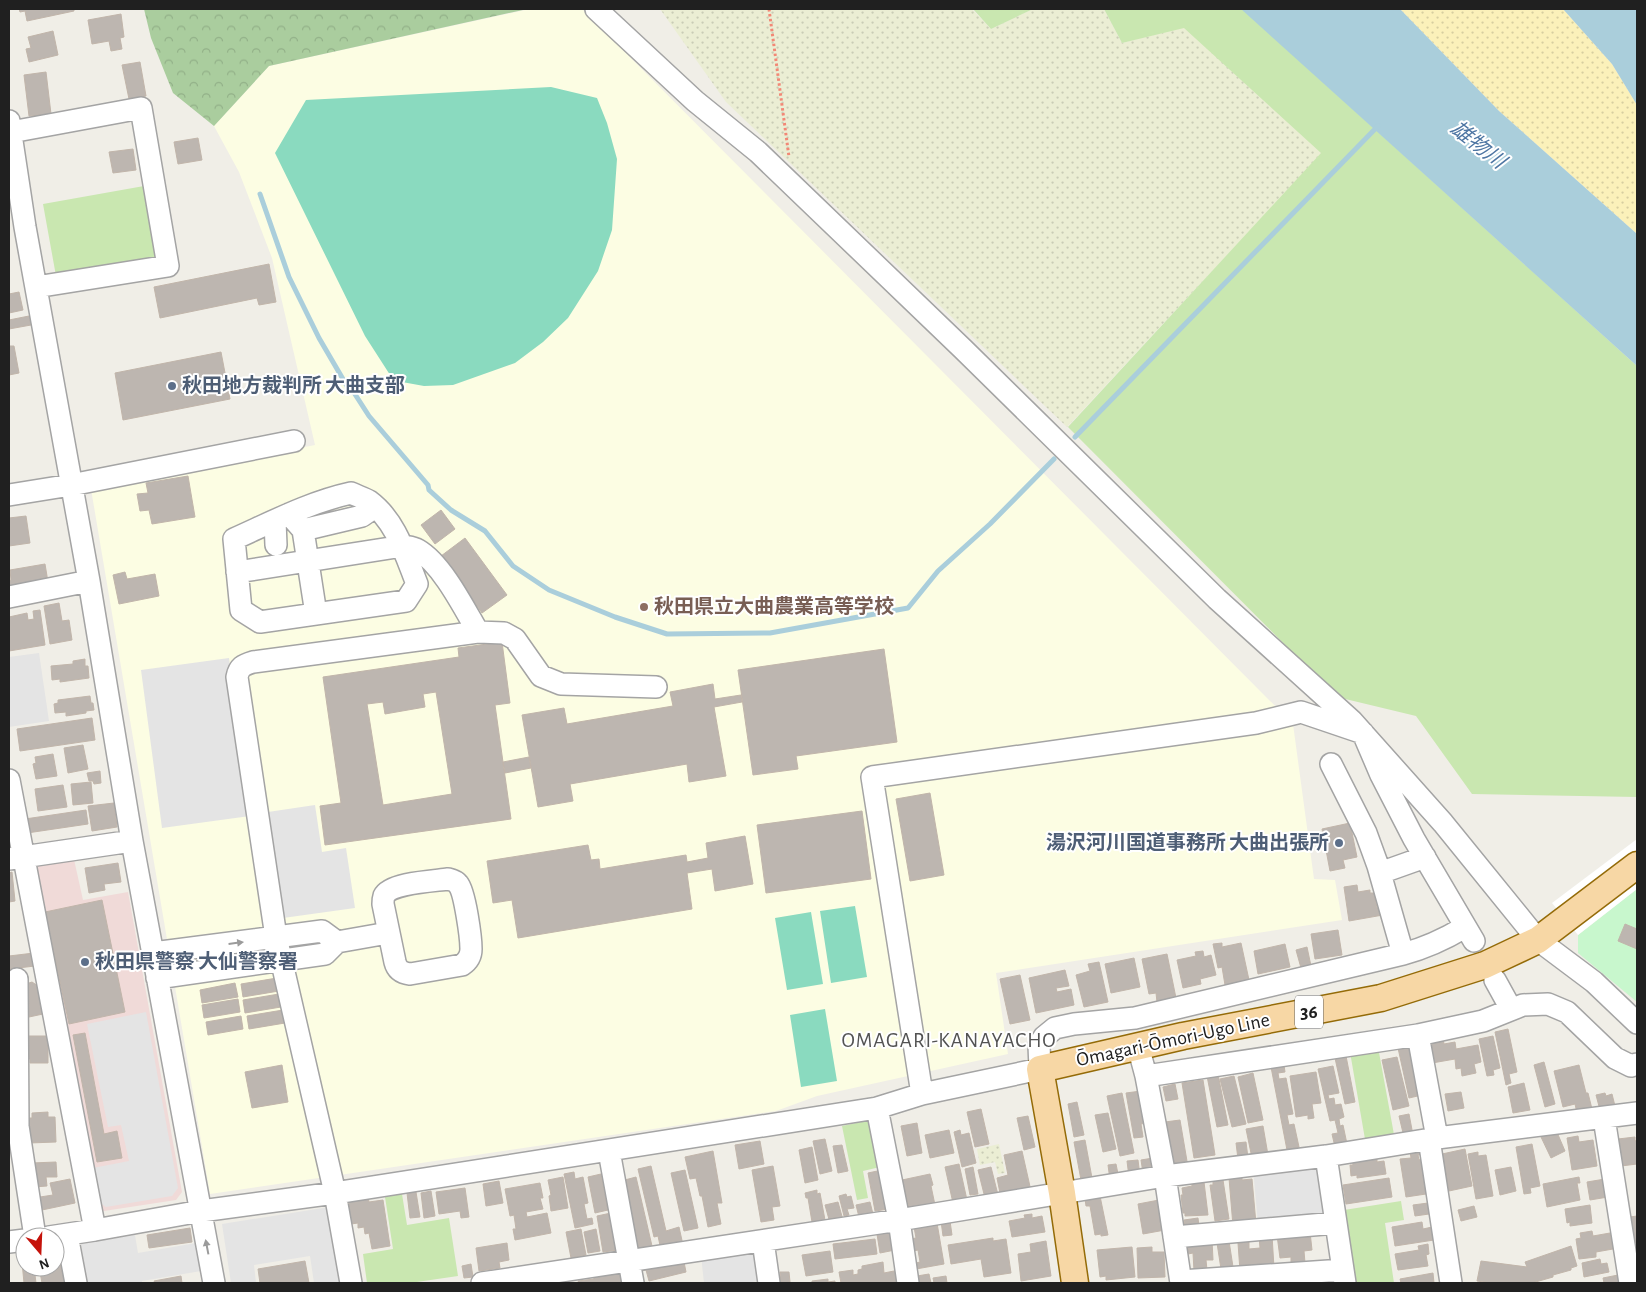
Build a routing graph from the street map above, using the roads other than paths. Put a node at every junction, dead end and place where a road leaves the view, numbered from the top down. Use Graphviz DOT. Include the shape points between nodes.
graph roads {
  1 [pos="596,9"];
  2 [pos="10,126"];
  3 [pos="17,229"];
  4 [pos="36,287"];
  5 [pos="294,441"];
  6 [pos="71,485"];
  7 [pos="9,494"];
  8 [pos="375,507"];
  9 [pos="303,530"];
  10 [pos="270,532"];
  11 [pos="402,546"];
  12 [pos="307,561"];
  13 [pos="237,572"];
  14 [pos="89,581"];
  15 [pos="9,596"];
  16 [pos="316,614"];
  17 [pos="478,632"];
  18 [pos="656,687"];
  19 [pos="1363,733"];
  20 [pos="1331,764"];
  21 [pos="9,780"];
  22 [pos="132,841"];
  23 [pos="1425,857"];
  24 [pos="16,858"];
  25 [pos="1637,865"];
  26 [pos="1380,873"];
  27 [pos="388,933"];
  28 [pos="276,937"];
  29 [pos="1538,940"];
  30 [pos="337,942"];
  31 [pos="153,953"];
  32 [pos="1403,954"];
  33 [pos="282,960"];
  34 [pos="46,976"];
  35 [pos="157,978"];
  36 [pos="13,980"];
  37 [pos="1495,980"];
  38 [pos="1594,982"];
  39 [pos="1637,1003"];
  40 [pos="1511,1009"];
  41 [pos="1637,1024"];
  42 [pos="1418,1035"];
  43 [pos="1138,1046"];
  44 [pos="1637,1064"];
  45 [pos="1040,1069"];
  46 [pos="1146,1076"];
  47 [pos="922,1094"];
  48 [pos="877,1108"];
  49 [pos="1637,1113"];
  50 [pos="1604,1118"];
  51 [pos="1433,1139"];
  52 [pos="609,1151"];
  53 [pos="1326,1156"];
  54 [pos="1165,1176"];
  55 [pos="334,1193"];
  56 [pos="1062,1193"];
  57 [pos="201,1211"];
  58 [pos="899,1220"];
  59 [pos="1336,1223"];
  60 [pos="33,1227"];
  61 [pos="95,1230"];
  62 [pos="65,1235"];
  63 [pos="1174,1237"];
  64 [pos="763,1241"];
  65 [pos="65,1254"];
  66 [pos="629,1261"];
  67 [pos="1344,1277"];
  68 [pos="526,1280"];
  69 [pos="1181,1282"];
  70 [pos="76,1283"];
  71 [pos="214,1283"];
  72 [pos="351,1283"];
  73 [pos="482,1283"];
  74 [pos="633,1283"];
  75 [pos="769,1283"];
  76 [pos="908,1283"];
  77 [pos="1075,1283"];
  78 [pos="1450,1283"];
  79 [pos="1630,1283"];
  1 -- 19 [label="street" via="695,101 758,152 963,348 1217,599"];
  2 -- 3 [label="street"];
  2 -- 4 [label="street" via="141,108 168,266"];
  3 -- 4 [label="street"];
  4 -- 6 [label="street"];
  5 -- 6 [label="street"];
  6 -- 7 [label="street"];
  6 -- 14 [label="street"];
  8 -- 9 [label="street" via="362,516"];
  8 -- 10 [label="street" via="351,493 334,496 310,504"];
  8 -- 11 [label="street"];
  9 -- 10 [label="street"];
  9 -- 12 [label="street"];
  10 -- 13 [label="street" via="234,539"];
  11 -- 12 [label="street"];
  11 -- 16 [label="street" via="416,584 406,601"];
  11 -- 17 [label="street" via="420,551 434,564"];
  12 -- 13 [label="street"];
  12 -- 16 [label="street"];
  13 -- 16 [label="street" via="241,610 260,622"];
  14 -- 15 [label="street"];
  14 -- 22 [label="street"];
  17 -- 18 [label="street" via="504,633 515,639 540,676 561,684"];
  17 -- 28 [label="street" via="252,662 238,670"];
  19 -- 23 [label="street"];
  19 -- 29 [label="street"];
  19 -- 47 [label="street" via="1301,712 1256,723 872,777"];
  20 -- 26 [label="street" via="1366,834"];
  21 -- 24 [label="street"];
  22 -- 24 [label="street"];
  22 -- 31 [label="street"];
  23 -- 26 [label="street"];
  23 -- 32 [label="street" via="1470,934"];
  24 -- 34 [label="street"];
  25 -- 29 [label="main road, Ōmagari-Ōmori-Ugo Line / 36"];
  26 -- 32 [label="street"];
  27 -- 27 [label="street" via="383,904 389,891 448,879 458,884 464,897 471,949 462,965 404,973 394,962"];
  27 -- 30 [label="street"];
  28 -- 30 [label="street" via="322,931"];
  31 -- 28 [label="street, one-way"];
  28 -- 33 [label="street"];
  29 -- 38 [label="street"];
  29 -- 43 [label="main road, Ōmagari-Ōmori-Ugo Line / 36" via="1485,965 1381,998"];
  30 -- 33 [label="street" via="325,954"];
  31 -- 35 [label="street"];
  32 -- 45 [label="street" via="1135,1018 1056,1028 1039,1045"];
  33 -- 35 [label="street"];
  33 -- 55 [label="street"];
  34 -- 36 [label="street"];
  34 -- 61 [label="street"];
  35 -- 57 [label="street"];
  36 -- 60 [label="street" via="18,1126"];
  37 -- 40 [label="street"];
  38 -- 39 [label="street"];
  38 -- 41 [label="street"];
  40 -- 42 [label="street" via="1482,1022"];
  40 -- 44 [label="street" via="1548,1004 1567,1012 1615,1058 1631,1066"];
  42 -- 46 [label="street"];
  42 -- 51 [label="street"];
  43 -- 45 [label="main road, Ōmagari-Ōmori-Ugo Line / 36"];
  43 -- 46 [label="street"];
  45 -- 47 [label="street"];
  45 -- 56 [label="main road"];
  46 -- 54 [label="street"];
  47 -- 48 [label="street"];
  48 -- 52 [label="street"];
  48 -- 58 [label="street"];
  49 -- 50 [label="street"];
  50 -- 51 [label="street"];
  50 -- 79 [label="street"];
  51 -- 53 [label="street"];
  51 -- 78 [label="street"];
  52 -- 55 [label="street"];
  52 -- 66 [label="street"];
  53 -- 54 [label="street"];
  53 -- 59 [label="street"];
  54 -- 56 [label="street"];
  54 -- 63 [label="street"];
  55 -- 57 [label="street"];
  55 -- 72 [label="street"];
  56 -- 58 [label="street"];
  56 -- 77 [label="main road"];
  57 -- 61 [label="street"];
  71 -- 57 [label="street, one-way"];
  58 -- 64 [label="street"];
  58 -- 76 [label="street"];
  59 -- 63 [label="street"];
  59 -- 67 [label="street"];
  61 -- 62 [label="street"];
  63 -- 69 [label="street"];
  64 -- 66 [label="street"];
  64 -- 75 [label="street"];
  65 -- 70 [label="street"];
  66 -- 68 [label="street"];
  66 -- 74 [label="street"];
  67 -- 69 [label="street"];
  68 -- 73 [label="street"];
}
